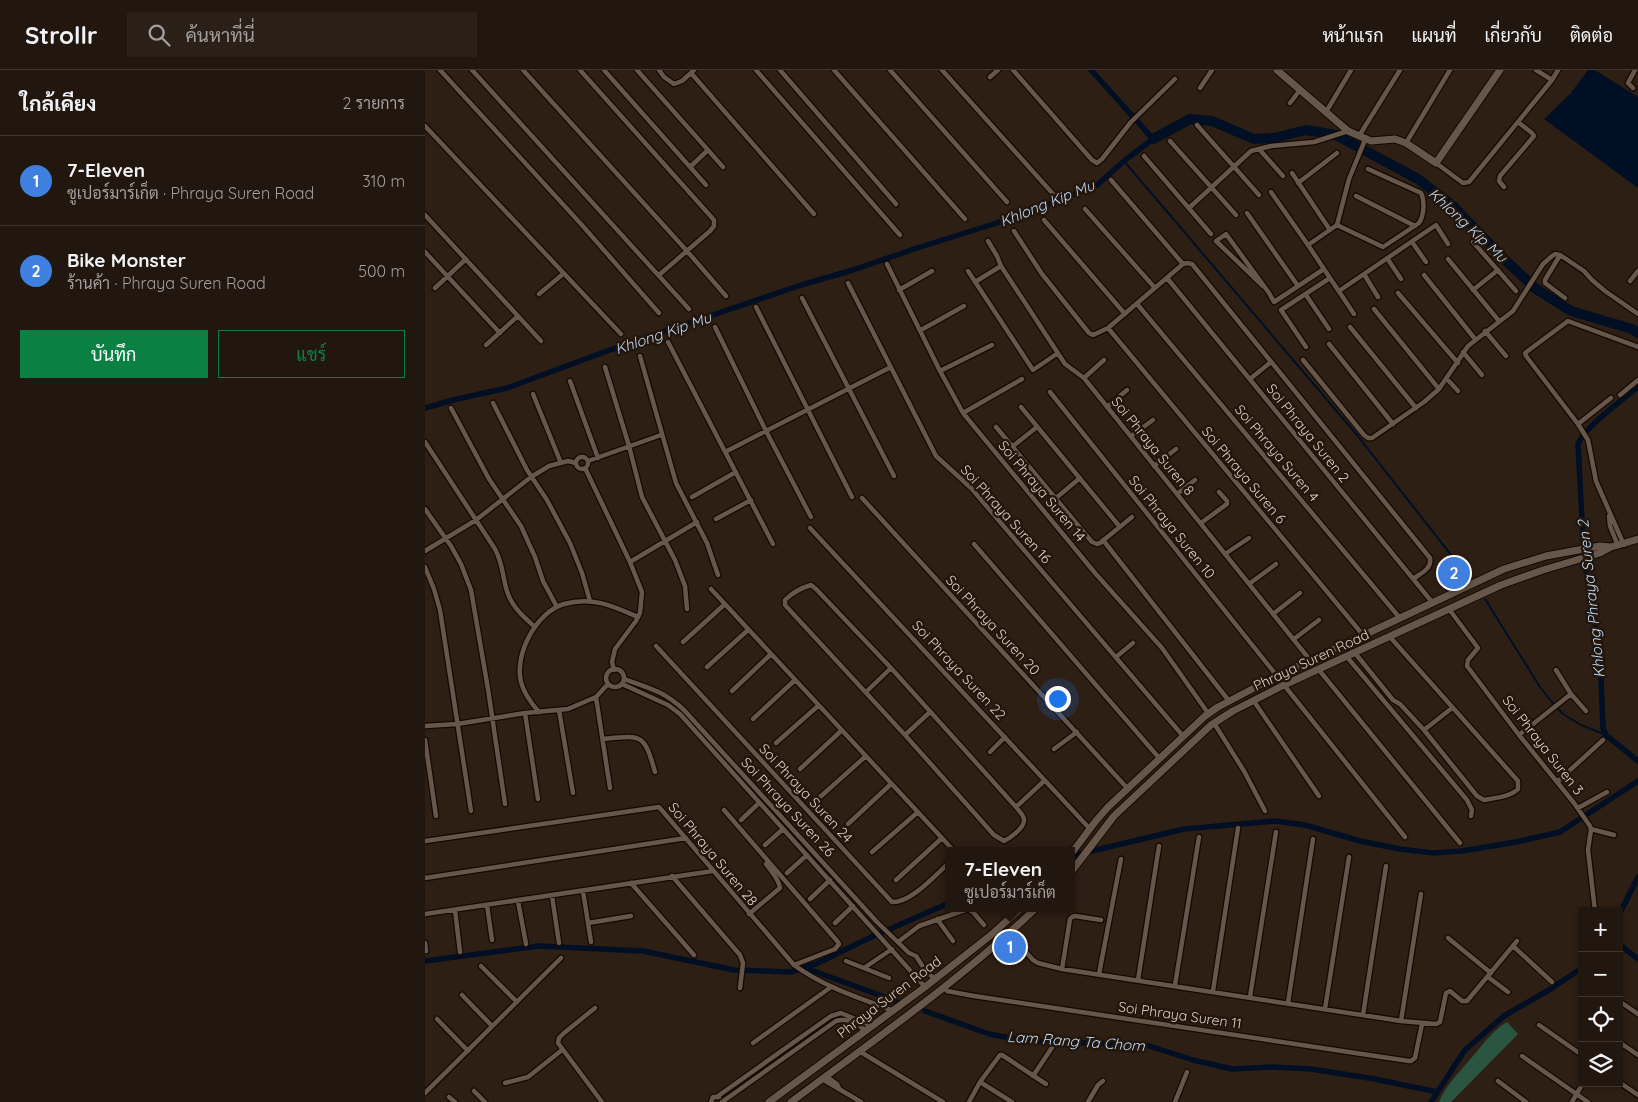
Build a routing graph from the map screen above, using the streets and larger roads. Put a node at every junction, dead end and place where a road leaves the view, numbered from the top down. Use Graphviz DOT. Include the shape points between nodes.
graph roads {
  1 [pos="440,70"];
  2 [pos="472,70"];
  3 [pos="523,70"];
  4 [pos="580,70"];
  5 [pos="604,70"];
  6 [pos="637,70"];
  7 [pos="659,70"];
  8 [pos="756,70"];
  9 [pos="780,70"];
  10 [pos="834,70"];
  11 [pos="890,70"];
  12 [pos="942,70"];
  13 [pos="998,70"];
  14 [pos="1013,70"];
  15 [pos="1213,70"];
  16 [pos="1277,70"];
  17 [pos="1351,70"];
  18 [pos="1400,70"];
  19 [pos="1450,70"];
  20 [pos="1500,70"];
  21 [pos="1535,70"];
  22 [pos="1558,70"];
  23 [pos="1634,70"];
  24 [pos="693,72"];
  25 [pos="989,77"];
  26 [pos="1175,79"];
  27 [pos="1552,80"];
  28 [pos="1200,88"];
  29 [pos="1633,88"];
  30 [pos="1300,90"];
  31 [pos="1290,103"];
  32 [pos="1326,112"];
  33 [pos="1517,122"];
  34 [pos="425,126"];
  35 [pos="1197,126"];
  36 [pos="1345,132"];
  37 [pos="1170,141"];
  38 [pos="1362,141"];
  39 [pos="1406,142"];
  40 [pos="1259,149"];
  41 [pos="708,150"];
  42 [pos="1337,153"];
  43 [pos="1144,156"];
  44 [pos="1436,162"];
  45 [pos="689,166"];
  46 [pos="723,167"];
  47 [pos="1234,167"];
  48 [pos="1368,168"];
  49 [pos="1292,173"];
  50 [pos="1283,176"];
  51 [pos="1111,180"];
  52 [pos="1298,183"];
  53 [pos="705,185"];
  54 [pos="1504,187"];
  55 [pos="1212,188"];
  56 [pos="1271,192"];
  57 [pos="1053,195"];
  58 [pos="1259,195"];
  59 [pos="1356,196"];
  60 [pos="1007,202"];
  61 [pos="896,204"];
  62 [pos="1189,208"];
  63 [pos="1085,209"];
  64 [pos="1247,213"];
  65 [pos="814,214"];
  66 [pos="425,215"];
  67 [pos="1236,216"];
  68 [pos="965,219"];
  69 [pos="1044,220"];
  70 [pos="1337,225"];
  71 [pos="1415,226"];
  72 [pos="1330,230"];
  73 [pos="1014,231"];
  74 [pos="1211,234"];
  75 [pos="900,236"];
  76 [pos="988,241"];
  77 [pos="1412,242"];
  78 [pos="1473,242"];
  79 [pos="1448,244"];
  80 [pos="1308,245"];
  81 [pos="687,251"];
  82 [pos="425,252"];
  83 [pos="1560,255"];
  84 [pos="1387,258"];
  85 [pos="466,259"];
  86 [pos="1448,259"];
  87 [pos="1426,262"];
  88 [pos="887,264"];
  89 [pos="1183,264"];
  90 [pos="1001,266"];
  91 [pos="1324,268"];
  92 [pos="968,270"];
  93 [pos="1498,270"];
  94 [pos="932,271"];
  95 [pos="1638,271"];
  96 [pos="563,274"];
  97 [pos="1363,274"];
  98 [pos="659,275"];
  99 [pos="1423,275"];
  100 [pos="447,276"];
  101 [pos="1167,278"];
  102 [pos="1330,278"];
  103 [pos="1401,279"];
  104 [pos="1630,281"];
  105 [pos="975,282"];
  106 [pos="848,284"];
  107 [pos="1263,286"];
  108 [pos="1298,286"];
  109 [pos="435,288"];
  110 [pos="1155,288"];
  111 [pos="899,290"];
  112 [pos="1473,290"];
  113 [pos="1339,291"];
  114 [pos="1516,291"];
  115 [pos="1398,293"];
  116 [pos="539,294"];
  117 [pos="1306,295"];
  118 [pos="726,296"];
  119 [pos="1378,296"];
  120 [pos="802,298"];
  121 [pos="1565,298"];
  122 [pos="1137,304"];
  123 [pos="964,306"];
  124 [pos="756,307"];
  125 [pos="689,309"];
  126 [pos="1374,309"];
  127 [pos="659,313"];
  128 [pos="1125,314"];
  129 [pos="1354,314"];
  130 [pos="1638,314"];
  131 [pos="518,316"];
  132 [pos="1499,321"];
  133 [pos="715,327"];
  134 [pos="1350,327"];
  135 [pos="1108,328"];
  136 [pos="921,330"];
  137 [pos="1329,330"];
  138 [pos="1485,331"];
  139 [pos="499,333"];
  140 [pos="621,334"];
  141 [pos="1475,340"];
  142 [pos="541,341"];
  143 [pos="668,342"];
  144 [pos="1329,344"];
  145 [pos="486,345"];
  146 [pos="992,345"];
  147 [pos="1306,347"];
  148 [pos="1638,347"];
  149 [pos="1463,352"];
  150 [pos="1058,354"];
  151 [pos="640,356"];
  152 [pos="1506,356"];
  153 [pos="1104,360"];
  154 [pos="1303,360"];
  155 [pos="1271,362"];
  156 [pos="1458,363"];
  157 [pos="605,367"];
  158 [pos="891,367"];
  159 [pos="940,371"];
  160 [pos="1482,375"];
  161 [pos="1084,378"];
  162 [pos="1021,379"];
  163 [pos="1250,379"];
  164 [pos="1447,379"];
  165 [pos="1638,380"];
  166 [pos="570,381"];
  167 [pos="848,388"];
  168 [pos="1439,389"];
  169 [pos="1127,390"];
  170 [pos="1458,391"];
  171 [pos="1050,392"];
  172 [pos="533,394"];
  173 [pos="1620,395"];
  174 [pos="1611,398"];
  175 [pos="493,403"];
  176 [pos="1021,407"];
  177 [pos="1107,407"];
  178 [pos="451,408"];
  179 [pos="1416,408"];
  180 [pos="808,409"];
  181 [pos="963,413"];
  182 [pos="1153,420"];
  183 [pos="1393,424"];
  184 [pos="1578,424"];
  185 [pos="996,427"];
  186 [pos="1037,427"];
  187 [pos="766,431"];
  188 [pos="661,434"];
  189 [pos="1131,436"];
  190 [pos="425,442"];
  191 [pos="629,446"];
  192 [pos="1013,446"];
  193 [pos="1176,449"];
  194 [pos="725,452"];
  195 [pos="598,458"];
  196 [pos="588,461"];
  197 [pos="561,463"];
  198 [pos="576,463"];
  199 [pos="1155,466"];
  200 [pos="585,468"];
  201 [pos="736,472"];
  202 [pos="894,476"];
  203 [pos="531,477"];
  204 [pos="1080,478"];
  205 [pos="1195,480"];
  206 [pos="1219,492"];
  207 [pos="1177,494"];
  208 [pos="692,497"];
  209 [pos="852,497"];
  210 [pos="862,498"];
  211 [pos="1056,498"];
  212 [pos="502,499"];
  213 [pos="751,500"];
  214 [pos="425,510"];
  215 [pos="811,517"];
  216 [pos="1132,517"];
  217 [pos="716,519"];
  218 [pos="476,520"];
  219 [pos="697,522"];
  220 [pos="1201,524"];
  221 [pos="1119,527"];
  222 [pos="810,528"];
  223 [pos="1249,538"];
  224 [pos="446,540"];
  225 [pos="1103,540"];
  226 [pos="665,541"];
  227 [pos="1637,542"];
  228 [pos="773,544"];
  229 [pos="974,544"];
  230 [pos="1617,546"];
  231 [pos="425,551"];
  232 [pos="1593,551"];
  233 [pos="1225,554"];
  234 [pos="630,562"];
  235 [pos="1276,564"];
  236 [pos="425,567"];
  237 [pos="718,575"];
  238 [pos="1413,579"];
  239 [pos="1249,584"];
  240 [pos="711,589"];
  241 [pos="1300,593"];
  242 [pos="591,601"];
  243 [pos="1432,602"];
  244 [pos="725,604"];
  245 [pos="557,607"];
  246 [pos="687,609"];
  247 [pos="1449,609"];
  248 [pos="1273,614"];
  249 [pos="1399,617"];
  250 [pos="638,618"];
  251 [pos="1319,620"];
  252 [pos="535,627"];
  253 [pos="749,630"];
  254 [pos="1363,635"];
  255 [pos="1390,636"];
  256 [pos="1294,639"];
  257 [pos="683,642"];
  258 [pos="1133,643"];
  259 [pos="656,646"];
  260 [pos="771,654"];
  261 [pos="1351,655"];
  262 [pos="1116,657"];
  263 [pos="1310,660"];
  264 [pos="707,667"];
  265 [pos="891,668"];
  266 [pos="613,670"];
  267 [pos="1319,670"];
  268 [pos="1556,670"];
  269 [pos="1277,676"];
  270 [pos="795,680"];
  271 [pos="623,682"];
  272 [pos="608,684"];
  273 [pos="1284,685"];
  274 [pos="732,691"];
  275 [pos="866,692"];
  276 [pos="1571,694"];
  277 [pos="596,697"];
  278 [pos="1253,700"];
  279 [pos="1229,701"];
  280 [pos="818,706"];
  281 [pos="1452,708"];
  282 [pos="559,710"];
  283 [pos="539,712"];
  284 [pos="930,712"];
  285 [pos="1586,712"];
  286 [pos="525,713"];
  287 [pos="1208,714"];
  288 [pos="492,718"];
  289 [pos="753,719"];
  290 [pos="1214,723"];
  291 [pos="457,724"];
  292 [pos="425,726"];
  293 [pos="1424,730"];
  294 [pos="841,731"];
  295 [pos="1077,732"];
  296 [pos="905,735"];
  297 [pos="1519,735"];
  298 [pos="1183,736"];
  299 [pos="1005,737"];
  300 [pos="603,739"];
  301 [pos="425,740"];
  302 [pos="1603,740"];
  303 [pos="776,743"];
  304 [pos="1054,749"];
  305 [pos="990,752"];
  306 [pos="866,756"];
  307 [pos="1160,759"];
  308 [pos="800,769"];
  309 [pos="655,772"];
  310 [pos="1044,781"];
  311 [pos="1557,782"];
  312 [pos="891,784"];
  313 [pos="754,787"];
  314 [pos="610,788"];
  315 [pos="1128,789"];
  316 [pos="749,792"];
  317 [pos="1607,792"];
  318 [pos="573,793"];
  319 [pos="1319,796"];
  320 [pos="821,797"];
  321 [pos="538,799"];
  322 [pos="759,803"];
  323 [pos="505,804"];
  324 [pos="1016,807"];
  325 [pos="1579,809"];
  326 [pos="724,810"];
  327 [pos="471,811"];
  328 [pos="1265,811"];
  329 [pos="918,812"];
  330 [pos="436,816"];
  331 [pos="1471,816"];
  332 [pos="741,820"];
  333 [pos="848,824"];
  334 [pos="1238,828"];
  335 [pos="1591,828"];
  336 [pos="783,829"];
  337 [pos="1089,831"];
  338 [pos="1276,832"];
  339 [pos="1615,835"];
  340 [pos="1199,837"];
  341 [pos="1405,837"];
  342 [pos="685,838"];
  343 [pos="943,838"];
  344 [pos="1313,839"];
  345 [pos="425,841"];
  346 [pos="1460,843"];
  347 [pos="765,845"];
  348 [pos="1159,846"];
  349 [pos="951,847"];
  350 [pos="1075,849"];
  351 [pos="872,852"];
  352 [pos="807,855"];
  353 [pos="1349,857"];
  354 [pos="1121,859"];
  355 [pos="765,864"];
  356 [pos="945,866"];
  357 [pos="1386,866"];
  358 [pos="1075,867"];
  359 [pos="713,871"];
  360 [pos="787,873"];
  361 [pos="672,876"];
  362 [pos="425,878"];
  363 [pos="830,880"];
  364 [pos="896,880"];
  365 [pos="631,883"];
  366 [pos="842,883"];
  367 [pos="837,888"];
  368 [pos="583,891"];
  369 [pos="1421,894"];
  370 [pos="552,896"];
  371 [pos="810,899"];
  372 [pos="518,901"];
  373 [pos="487,905"];
  374 [pos="853,906"];
  375 [pos="1595,907"];
  376 [pos="455,910"];
  377 [pos="959,912"];
  378 [pos="973,912"];
  379 [pos="1032,912"];
  380 [pos="425,914"];
  381 [pos="749,914"];
  382 [pos="1015,914"];
  383 [pos="631,916"];
  384 [pos="937,919"];
  385 [pos="1101,920"];
  386 [pos="835,922"];
  387 [pos="588,923"];
  388 [pos="984,925"];
  389 [pos="1009,933"];
  390 [pos="1448,938"];
  391 [pos="492,940"];
  392 [pos="953,941"];
  393 [pos="1517,941"];
  394 [pos="591,942"];
  395 [pos="898,942"];
  396 [pos="425,943"];
  397 [pos="559,943"];
  398 [pos="526,944"];
  399 [pos="1513,946"];
  400 [pos="892,949"];
  401 [pos="426,951"];
  402 [pos="460,952"];
  403 [pos="694,955"];
  404 [pos="561,958"];
  405 [pos="846,961"];
  406 [pos="481,966"];
  407 [pos="795,966"];
  408 [pos="923,967"];
  409 [pos="864,968"];
  410 [pos="1062,969"];
  411 [pos="915,974"];
  412 [pos="1099,974"];
  413 [pos="1489,975"];
  414 [pos="889,978"];
  415 [pos="935,980"];
  416 [pos="1138,980"];
  417 [pos="1552,982"];
  418 [pos="1175,985"];
  419 [pos="831,987"];
  420 [pos="925,987"];
  421 [pos="943,987"];
  422 [pos="740,988"];
  423 [pos="1213,992"];
  424 [pos="1508,992"];
  425 [pos="463,995"];
  426 [pos="1250,997"];
  427 [pos="517,1002"];
  428 [pos="1288,1003"];
  429 [pos="1623,1005"];
  430 [pos="595,1008"];
  431 [pos="1325,1009"];
  432 [pos="895,1011"];
  433 [pos="1638,1014"];
  434 [pos="1363,1015"];
  435 [pos="437,1019"];
  436 [pos="1401,1022"];
  437 [pos="1422,1024"];
  438 [pos="1539,1025"];
  439 [pos="492,1026"];
  440 [pos="870,1029"];
  441 [pos="753,1043"];
  442 [pos="1623,1045"];
  443 [pos="1053,1046"];
  444 [pos="562,1050"];
  445 [pos="468,1051"];
  446 [pos="859,1051"];
  447 [pos="1578,1052"];
  448 [pos="1638,1055"];
  449 [pos="1522,1056"];
  450 [pos="1187,1072"];
  451 [pos="1033,1076"];
  452 [pos="824,1077"];
  453 [pos="800,1079"];
  454 [pos="1103,1081"];
  455 [pos="1498,1081"];
  456 [pos="980,1082"];
  457 [pos="505,1083"];
  458 [pos="1046,1084"];
  459 [pos="1623,1085"];
  460 [pos="1581,1087"];
  461 [pos="808,1090"];
  462 [pos="474,1091"];
  463 [pos="425,1093"];
  464 [pos="1577,1094"];
  465 [pos="1638,1095"];
  466 [pos="718,1096"];
  467 [pos="449,1097"];
  468 [pos="455,1102"];
  469 [pos="485,1102"];
  470 [pos="602,1102"];
  471 [pos="711,1102"];
  472 [pos="722,1102"];
  473 [pos="769,1102"];
  474 [pos="791,1102"];
  475 [pos="861,1102"];
  476 [pos="943,1102"];
  477 [pos="969,1102"];
  478 [pos="1012,1102"];
  479 [pos="1088,1102"];
  480 [pos="1175,1102"];
  481 [pos="1526,1102"];
  482 [pos="1572,1102"];
  483 [pos="1588,1102"];
  1 -- 127 [label="street"];
  2 -- 98 [label="street"];
  3 -- 81 [label="street"];
  4 -- 81 [label="street" via="713,220 714,226 710,231"];
  5 -- 45 [label="street"];
  6 -- 41 [label="street"];
  7 -- 24 [label="street" via="674,84"];
  8 -- 75 [label="street"];
  9 -- 61 [label="street"];
  10 -- 68 [label="street"];
  11 -- 60 [label="street"];
  12 -- 57 [label="street"];
  13 -- 25 [label="street"];
  14 -- 26 [label="street" via="1097,163 1131,122"];
  15 -- 28 [label="street"];
  16 -- 30 [label="street"];
  17 -- 32 [label="street"];
  18 -- 38 [label="street"];
  19 -- 39 [label="street"];
  20 -- 44 [label="street"];
  21 -- 27 [label="street"];
  22 -- 27 [label="street"];
  23 -- 29 [label="street" via="1628,82"];
  24 -- 65 [label="street"];
  27 -- 33 [label="street"];
  30 -- 31 [label="street"];
  30 -- 32 [label="street"];
  32 -- 36 [label="street"];
  33 -- 44 [label="street" via="1467,183"];
  33 -- 54 [label="street" via="1534,136 1500,176 1499,181"];
  34 -- 96 [label="street"];
  35 -- 47 [label="street"];
  36 -- 38 [label="street"];
  36 -- 40 [label="street" via="1314,142"];
  37 -- 55 [label="street"];
  38 -- 39 [label="street" via="1395,139"];
  38 -- 70 [label="street"];
  39 -- 44 [label="street"];
  40 -- 47 [label="street" via="1251,151"];
  40 -- 50 [label="street"];
  41 -- 45 [label="street"];
  41 -- 46 [label="street"];
  42 -- 52 [label="street"];
  43 -- 62 [label="street"];
  45 -- 53 [label="street"];
  47 -- 55 [label="street"];
  47 -- 58 [label="street"];
  48 -- 71 [label="street" via="1423,196 1422,219"];
  49 -- 52 [label="street"];
  51 -- 89 [label="street"];
  52 -- 72 [label="street"];
  55 -- 62 [label="street"];
  55 -- 67 [label="street"];
  56 -- 80 [label="street"];
  59 -- 71 [label="street"];
  62 -- 74 [label="street"];
  63 -- 110 [label="street"];
  64 -- 108 [label="street"];
  66 -- 85 [label="street"];
  69 -- 128 [label="street"];
  70 -- 71 [label="street" via="1383,247"];
  70 -- 72 [label="street"];
  72 -- 80 [label="street"];
  73 -- 135 [label="street" via="1042,274 1089,333 1097,335"];
  76 -- 90 [label="street, Soi Phraya Suren 8"];
  77 -- 79 [label="street" via="1436,225"];
  77 -- 84 [label="street"];
  77 -- 87 [label="street"];
  78 -- 93 [label="street"];
  80 -- 91 [label="street"];
  81 -- 98 [label="street"];
  81 -- 118 [label="street"];
  82 -- 100 [label="street"];
  83 -- 121 [label="street" via="1545,283"];
  83 -- 130 [label="street"];
  83 -- 132 [label="street" via="1547,259 1513,310"];
  84 -- 97 [label="street"];
  84 -- 103 [label="street"];
  85 -- 100 [label="street"];
  85 -- 131 [label="street"];
  86 -- 112 [label="street"];
  88 -- 111 [label="street, Soi Phraya Suren 14"];
  89 -- 101 [label="street"];
  89 -- 155 [label="street" via="1192,264"];
  90 -- 105 [label="street"];
  90 -- 150 [label="street, Soi Phraya Suren 8"];
  91 -- 102 [label="street"];
  91 -- 108 [label="street"];
  92 -- 105 [label="street"];
  93 -- 112 [label="street"];
  93 -- 114 [label="street"];
  94 -- 111 [label="street"];
  95 -- 104 [label="street"];
  96 -- 116 [label="street"];
  96 -- 140 [label="street"];
  97 -- 113 [label="street"];
  97 -- 119 [label="street"];
  98 -- 125 [label="street"];
  99 -- 141 [label="street"];
  100 -- 109 [label="street"];
  100 -- 139 [label="street"];
  101 -- 110 [label="street"];
  101 -- 163 [label="street, Soi Phraya Suren 2"];
  102 -- 113 [label="street"];
  102 -- 117 [label="street"];
  105 -- 150 [label="street" via="1033,370"];
  106 -- 158 [label="street, Soi Phraya Suren 16"];
  107 -- 107 [label="street" via="1226,234 1215,241 1229,254"];
  107 -- 108 [label="street" via="1274,302"];
  110 -- 122 [label="street"];
  111 -- 136 [label="street, Soi Phraya Suren 14"];
  112 -- 132 [label="street"];
  113 -- 129 [label="street"];
  115 -- 156 [label="street"];
  117 -- 137 [label="street"];
  117 -- 147 [label="street" via="1281,310"];
  120 -- 167 [label="street"];
  122 -- 128 [label="street"];
  122 -- 249 [label="street, Soi Phraya Suren 4"];
  123 -- 136 [label="street"];
  124 -- 180 [label="street"];
  126 -- 168 [label="street"];
  128 -- 135 [label="street"];
  131 -- 139 [label="street"];
  131 -- 142 [label="street"];
  132 -- 138 [label="street"];
  133 -- 187 [label="street"];
  134 -- 179 [label="street"];
  135 -- 254 [label="street, Soi Phraya Suren 6"];
  136 -- 159 [label="street, Soi Phraya Suren 14"];
  138 -- 141 [label="street"];
  138 -- 152 [label="street"];
  139 -- 145 [label="street"];
  141 -- 149 [label="street"];
  143 -- 194 [label="street"];
  144 -- 183 [label="street"];
  146 -- 159 [label="street"];
  148 -- 184 [label="street" via="1568,321 1526,351 1526,356"];
  149 -- 156 [label="street"];
  149 -- 160 [label="street"];
  150 -- 161 [label="street, Soi Phraya Suren 8" via="1070,369"];
  151 -- 188 [label="street"];
  153 -- 161 [label="street"];
  154 -- 183 [label="street" via="1368,438"];
  155 -- 163 [label="street"];
  155 -- 238 [label="street" via="1430,558 1430,567"];
  156 -- 164 [label="street"];
  157 -- 191 [label="street"];
  158 -- 167 [label="street"];
  158 -- 262 [label="street, Soi Phraya Suren 16" via="940,460 971,488"];
  159 -- 181 [label="street, Soi Phraya Suren 14"];
  161 -- 177 [label="street, Soi Phraya Suren 8"];
  162 -- 181 [label="street"];
  163 -- 238 [label="street, Soi Phraya Suren 2"];
  164 -- 168 [label="street"];
  164 -- 170 [label="street"];
  165 -- 173 [label="street"];
  166 -- 195 [label="street"];
  167 -- 180 [label="street"];
  167 -- 202 [label="street"];
  168 -- 179 [label="street"];
  169 -- 177 [label="street"];
  171 -- 269 [label="street, Soi Phraya Suren 10"];
  172 -- 197 [label="street"];
  174 -- 184 [label="street"];
  175 -- 203 [label="street"];
  176 -- 186 [label="street"];
  177 -- 189 [label="street, Soi Phraya Suren 8"];
  178 -- 212 [label="street"];
  179 -- 183 [label="street"];
  180 -- 187 [label="street"];
  180 -- 209 [label="street"];
  181 -- 287 [label="street, Soi Phraya Suren 14" via="1095,573 1162,648"];
  182 -- 189 [label="street"];
  184 -- 230 [label="street" via="1588,440 1596,481"];
  185 -- 192 [label="street"];
  186 -- 192 [label="street"];
  186 -- 204 [label="street"];
  187 -- 194 [label="street"];
  187 -- 215 [label="street"];
  188 -- 191 [label="street"];
  188 -- 219 [label="street" via="676,483"];
  189 -- 199 [label="street, Soi Phraya Suren 8"];
  190 -- 218 [label="street"];
  191 -- 195 [label="street"];
  191 -- 226 [label="street" via="642,497"];
  192 -- 211 [label="street"];
  193 -- 199 [label="street"];
  194 -- 201 [label="street"];
  195 -- 196 [label="street"];
  196 -- 198 [label="street" via="582,456"];
  196 -- 200 [label="street"];
  197 -- 198 [label="street"];
  197 -- 203 [label="street"];
  198 -- 200 [label="street"];
  199 -- 207 [label="street, Soi Phraya Suren 8"];
  200 -- 234 [label="street"];
  201 -- 208 [label="street"];
  201 -- 213 [label="street"];
  203 -- 212 [label="street"];
  203 -- 242 [label="street" via="569,543"];
  204 -- 211 [label="street"];
  204 -- 221 [label="street"];
  205 -- 207 [label="street"];
  206 -- 220 [label="street" via="1227,504"];
  207 -- 220 [label="street, Soi Phraya Suren 8"];
  210 -- 295 [label="street, Soi Phraya Suren 20"];
  211 -- 225 [label="street" via="1092,542 1097,544"];
  212 -- 218 [label="street"];
  212 -- 245 [label="street" via="521,526"];
  213 -- 217 [label="street"];
  213 -- 228 [label="street"];
  214 -- 224 [label="street"];
  216 -- 221 [label="street"];
  218 -- 224 [label="street"];
  218 -- 252 [label="street" via="499,557 508,595 516,609"];
  219 -- 226 [label="street"];
  219 -- 237 [label="street"];
  220 -- 233 [label="street, Soi Phraya Suren 8"];
  221 -- 225 [label="street"];
  222 -- 299 [label="street, Soi Phraya Suren 22"];
  223 -- 233 [label="street"];
  224 -- 231 [label="street"];
  224 -- 288 [label="street" via="461,564 471,590"];
  225 -- 279 [label="street"];
  226 -- 234 [label="street"];
  226 -- 246 [label="street" via="685,586"];
  227 -- 230 [label="street, Phraya Suren Road"];
  229 -- 307 [label="street"];
  230 -- 232 [label="street, Phraya Suren Road"];
  232 -- 243 [label="street, Phraya Suren Road" via="1574,550 1529,560"];
  232 -- 247 [label="street, Phraya Suren Road" via="1576,560 1501,585"];
  233 -- 239 [label="street, Soi Phraya Suren 8"];
  234 -- 250 [label="street" via="642,592"];
  235 -- 239 [label="street"];
  236 -- 291 [label="street" via="440,610"];
  238 -- 243 [label="street, Soi Phraya Suren 2"];
  239 -- 248 [label="street, Soi Phraya Suren 8"];
  240 -- 244 [label="street"];
  241 -- 248 [label="street"];
  242 -- 245 [label="street"];
  242 -- 250 [label="street" via="614,606"];
  243 -- 249 [label="street, Phraya Suren Road"];
  244 -- 253 [label="street"];
  244 -- 257 [label="street"];
  245 -- 252 [label="street"];
  247 -- 255 [label="street, Phraya Suren Road"];
  247 -- 297 [label="street, Soi Phraya Suren 3" via="1478,648 1467,660 1467,666"];
  248 -- 256 [label="street, Soi Phraya Suren 8"];
  249 -- 254 [label="street, Phraya Suren Road"];
  250 -- 266 [label="street" via="615,649"];
  251 -- 256 [label="street"];
  252 -- 283 [label="street" via="522,655 521,680 525,695"];
  253 -- 260 [label="street"];
  253 -- 264 [label="street"];
  254 -- 263 [label="street, Phraya Suren Road"];
  255 -- 261 [label="street, Phraya Suren Road"];
  255 -- 281 [label="street"];
  256 -- 263 [label="street, Soi Phraya Suren 8"];
  258 -- 262 [label="street"];
  259 -- 356 [label="street, Soi Phraya Suren 24" via="892,902 910,897"];
  260 -- 270 [label="street"];
  260 -- 274 [label="street"];
  261 -- 267 [label="street, Phraya Suren Road"];
  261 -- 293 [label="street"];
  261 -- 331 [label="street" via="1467,800"];
  262 -- 298 [label="street, Soi Phraya Suren 16"];
  263 -- 269 [label="street, Phraya Suren Road"];
  265 -- 275 [label="street"];
  265 -- 275 [label="street" via="816,589 811,586 789,596 785,605"];
  265 -- 284 [label="street"];
  266 -- 271 [label="street, Soi Phraya Suren 26" via="621,672"];
  266 -- 272 [label="street" via="607,675"];
  267 -- 273 [label="street, Phraya Suren Road"];
  267 -- 346 [label="street"];
  268 -- 276 [label="street"];
  269 -- 273 [label="street"];
  269 -- 279 [label="street, Phraya Suren Road"];
  270 -- 280 [label="street"];
  270 -- 289 [label="street"];
  271 -- 272 [label="street, Soi Phraya Suren 26" via="615,687"];
  271 -- 313 [label="street, Soi Phraya Suren 26" via="672,698"];
  271 -- 316 [label="street, Soi Phraya Suren 26" via="680,714"];
  272 -- 277 [label="street"];
  273 -- 278 [label="street, Phraya Suren Road"];
  273 -- 341 [label="street"];
  275 -- 296 [label="street"];
  276 -- 285 [label="street"];
  276 -- 297 [label="street"];
  277 -- 282 [label="street" via="578,706"];
  277 -- 300 [label="street"];
  278 -- 290 [label="street, Phraya Suren Road"];
  278 -- 319 [label="street"];
  279 -- 287 [label="street, Phraya Suren Road"];
  280 -- 294 [label="street"];
  280 -- 303 [label="street"];
  281 -- 293 [label="street"];
  281 -- 293 [label="street" via="1518,781 1515,792 1481,799"];
  282 -- 283 [label="street"];
  282 -- 318 [label="street"];
  283 -- 286 [label="street"];
  284 -- 296 [label="street"];
  284 -- 324 [label="street"];
  286 -- 288 [label="street"];
  286 -- 321 [label="street"];
  287 -- 298 [label="street, Phraya Suren Road"];
  288 -- 291 [label="street"];
  288 -- 323 [label="street"];
  290 -- 328 [label="street"];
  290 -- 358 [label="street, Phraya Suren Road" via="1115,816"];
  291 -- 292 [label="street"];
  291 -- 327 [label="street"];
  294 -- 306 [label="street"];
  294 -- 308 [label="street"];
  295 -- 304 [label="street"];
  295 -- 315 [label="street, Soi Phraya Suren 20"];
  296 -- 324 [label="street" via="1003,841 1009,839 1025,821"];
  297 -- 311 [label="street, Soi Phraya Suren 3"];
  298 -- 307 [label="street, Phraya Suren Road"];
  299 -- 305 [label="street"];
  299 -- 310 [label="street, Soi Phraya Suren 22"];
  300 -- 309 [label="street" via="637,737 649,751"];
  300 -- 314 [label="street"];
  301 -- 330 [label="street"];
  302 -- 311 [label="street"];
  306 -- 312 [label="street"];
  306 -- 320 [label="street"];
  307 -- 315 [label="street, Phraya Suren Road"];
  310 -- 324 [label="street"];
  310 -- 337 [label="street, Soi Phraya Suren 22"];
  311 -- 325 [label="street, Soi Phraya Suren 3"];
  312 -- 329 [label="street"];
  312 -- 333 [label="street"];
  313 -- 316 [label="street"];
  313 -- 366 [label="street, Soi Phraya Suren 26"];
  315 -- 337 [label="street, Phraya Suren Road" via="1100,815"];
  316 -- 322 [label="street, Soi Phraya Suren 26"];
  317 -- 325 [label="street"];
  322 -- 332 [label="street"];
  322 -- 336 [label="street, Soi Phraya Suren 26"];
  325 -- 335 [label="street, Soi Phraya Suren 3"];
  326 -- 407 [label="street" via="839,944 835,949"];
  329 -- 343 [label="street"];
  329 -- 351 [label="street"];
  334 -- 423 [label="street"];
  335 -- 339 [label="street"];
  335 -- 375 [label="street" via="1588,850"];
  336 -- 347 [label="street"];
  336 -- 352 [label="street, Soi Phraya Suren 26"];
  337 -- 350 [label="street, Phraya Suren Road"];
  338 -- 426 [label="street"];
  340 -- 418 [label="street"];
  342 -- 345 [label="street, Soi Phraya Suren 28" via="656,806"];
  342 -- 359 [label="street, Soi Phraya Suren 28"];
  342 -- 362 [label="street"];
  343 -- 349 [label="street"];
  343 -- 364 [label="street"];
  344 -- 428 [label="street"];
  348 -- 416 [label="street"];
  352 -- 360 [label="street"];
  352 -- 363 [label="street, Soi Phraya Suren 26"];
  353 -- 431 [label="street"];
  354 -- 412 [label="street"];
  355 -- 381 [label="street" via="781,885"];
  357 -- 434 [label="street"];
  359 -- 361 [label="street"];
  359 -- 381 [label="street, Soi Phraya Suren 28"];
  361 -- 365 [label="street"];
  361 -- 422 [label="street" via="739,955 743,967"];
  363 -- 367 [label="street, Soi Phraya Suren 26"];
  363 -- 371 [label="street"];
  365 -- 368 [label="street"];
  365 -- 403 [label="street"];
  366 -- 367 [label="street"];
  366 -- 395 [label="street, Soi Phraya Suren 26"];
  367 -- 374 [label="street, Soi Phraya Suren 26"];
  368 -- 370 [label="street"];
  368 -- 387 [label="street"];
  369 -- 436 [label="street"];
  370 -- 372 [label="street"];
  370 -- 397 [label="street"];
  372 -- 373 [label="street"];
  372 -- 398 [label="street"];
  373 -- 376 [label="street"];
  373 -- 391 [label="street"];
  374 -- 386 [label="street"];
  374 -- 400 [label="street, Soi Phraya Suren 26"];
  376 -- 380 [label="street"];
  376 -- 402 [label="street"];
  377 -- 384 [label="street"];
  378 -- 388 [label="street"];
  379 -- 389 [label="street, Phraya Suren Road"];
  381 -- 407 [label="street, Soi Phraya Suren 28"];
  382 -- 415 [label="street, Phraya Suren Road"];
  383 -- 387 [label="street"];
  384 -- 392 [label="street"];
  384 -- 395 [label="street" via="914,929"];
  385 -- 410 [label="street" via="1075,916 1069,919"];
  387 -- 394 [label="street"];
  389 -- 410 [label="street" via="1038,964"];
  389 -- 421 [label="street, Phraya Suren Road"];
  390 -- 413 [label="street"];
  393 -- 399 [label="street"];
  395 -- 408 [label="street, Soi Phraya Suren 26" via="916,956"];
  396 -- 401 [label="street"];
  399 -- 413 [label="street"];
  399 -- 417 [label="street"];
  400 -- 409 [label="street"];
  400 -- 411 [label="street, Soi Phraya Suren 26"];
  404 -- 427 [label="street"];
  405 -- 409 [label="street"];
  406 -- 427 [label="street"];
  407 -- 419 [label="street, Soi Phraya Suren 28"];
  408 -- 411 [label="street"];
  408 -- 415 [label="street, Soi Phraya Suren 26"];
  409 -- 414 [label="street"];
  410 -- 412 [label="street"];
  411 -- 420 [label="street, Soi Phraya Suren 26"];
  412 -- 416 [label="street"];
  413 -- 424 [label="street"];
  413 -- 437 [label="street" via="1467,1001 1448,991 1440,1022"];
  415 -- 420 [label="street, Phraya Suren Road"];
  416 -- 418 [label="street"];
  418 -- 423 [label="street"];
  419 -- 432 [label="street, Soi Phraya Suren 28"];
  419 -- 441 [label="street"];
  420 -- 432 [label="street, Phraya Suren Road"];
  421 -- 437 [label="street, Soi Phraya Suren 11" via="947,991 974,996 1409,1061 1415,1058"];
  421 -- 446 [label="street, Phraya Suren Road"];
  423 -- 426 [label="street"];
  425 -- 439 [label="street"];
  426 -- 428 [label="street"];
  427 -- 439 [label="street"];
  428 -- 431 [label="street"];
  429 -- 433 [label="street"];
  430 -- 444 [label="street" via="559,1038"];
  431 -- 434 [label="street"];
  432 -- 440 [label="street, Phraya Suren Road"];
  434 -- 436 [label="street"];
  435 -- 445 [label="street"];
  436 -- 437 [label="street"];
  438 -- 447 [label="street"];
  439 -- 445 [label="street"];
  440 -- 453 [label="street, Phraya Suren Road"];
  440 -- 466 [label="street" via="849,1016 837,1014"];
  440 -- 472 [label="street" via="848,1020 836,1021"];
  442 -- 448 [label="street"];
  443 -- 451 [label="street"];
  444 -- 457 [label="street" via="528,1077"];
  444 -- 470 [label="street"];
  445 -- 463 [label="street"];
  446 -- 452 [label="street, Phraya Suren Road"];
  446 -- 476 [label="street"];
  449 -- 464 [label="street"];
  450 -- 480 [label="street"];
  451 -- 456 [label="street" via="1000,1055"];
  451 -- 458 [label="street"];
  452 -- 461 [label="street, Phraya Suren Road"];
  452 -- 475 [label="street"];
  453 -- 461 [label="street"];
  453 -- 473 [label="street, Phraya Suren Road"];
  454 -- 479 [label="street"];
  455 -- 481 [label="street"];
  456 -- 477 [label="street"];
  456 -- 478 [label="street"];
  459 -- 465 [label="street"];
  460 -- 464 [label="street"];
  461 -- 474 [label="street, Phraya Suren Road"];
  462 -- 469 [label="street"];
  464 -- 482 [label="street"];
  464 -- 483 [label="street"];
  466 -- 471 [label="street"];
  466 -- 472 [label="street"];
  467 -- 468 [label="street"];
}
